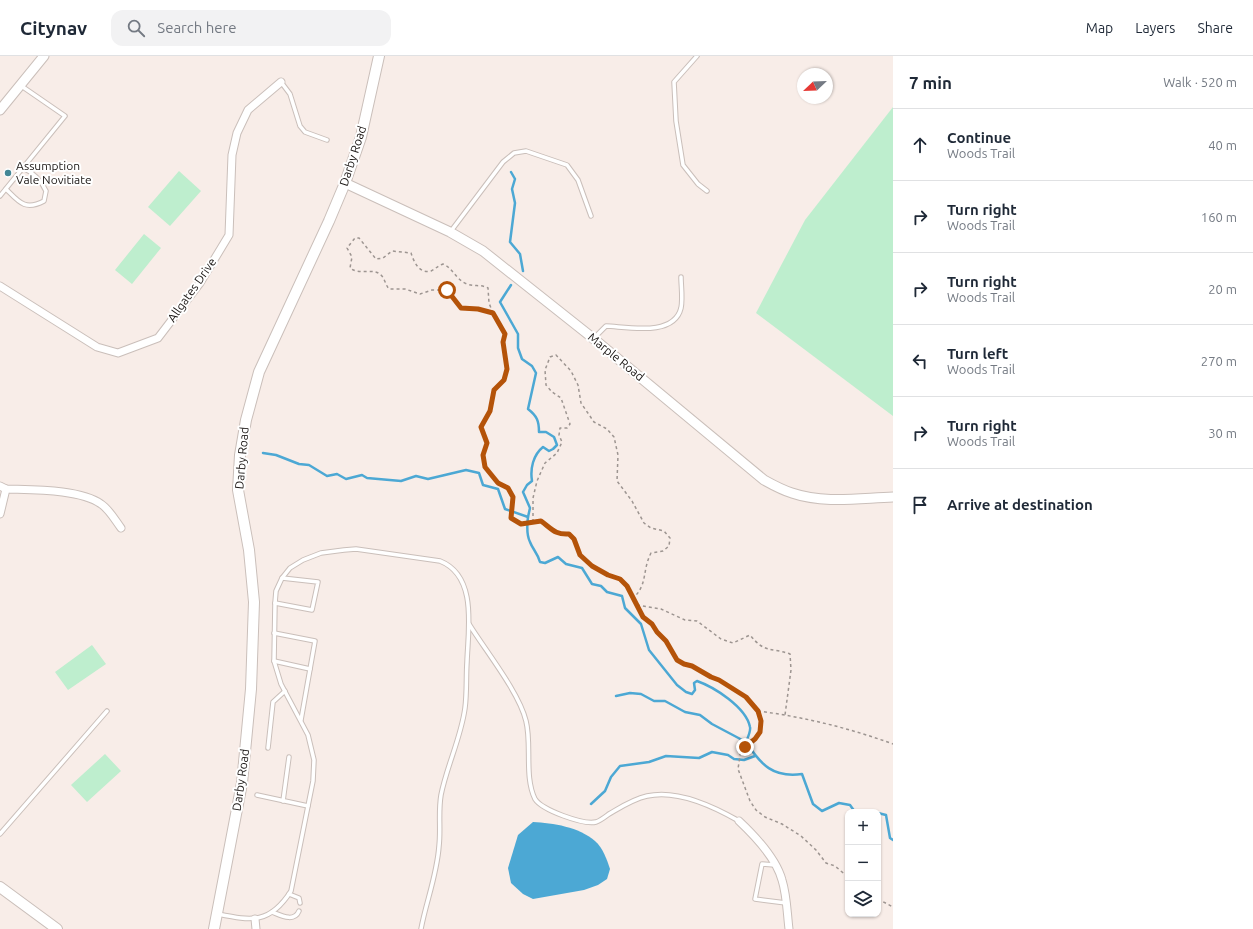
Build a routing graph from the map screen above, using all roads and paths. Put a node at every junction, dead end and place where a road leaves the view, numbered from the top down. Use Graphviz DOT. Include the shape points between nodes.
graph roads {
  1 [pos="44,56"];
  2 [pos="379,56"];
  3 [pos="697,56"];
  4 [pos="280,82"];
  5 [pos="20,85"];
  6 [pos="0,110"];
  7 [pos="327,140"];
  8 [pos="23,168"];
  9 [pos="345,183"];
  10 [pos="6,189"];
  11 [pos="707,191"];
  12 [pos="0,196"];
  13 [pos="591,216"];
  14 [pos="450,232"];
  15 [pos="681,277"];
  16 [pos="0,286"];
  17 [pos="493,313"];
  18 [pos="594,339"];
  19 [pos="3,488"];
  20 [pos="893,497"];
  21 [pos="0,514"];
  22 [pos="533,522"];
  23 [pos="121,528"];
  24 [pos="282,578"];
  25 [pos="633,598"];
  26 [pos="275,603"];
  27 [pos="636,604"];
  28 [pos="468,623"];
  29 [pos="274,633"];
  30 [pos="274,661"];
  31 [pos="310,669"];
  32 [pos="285,691"];
  33 [pos="107,711"];
  34 [pos="758,711"];
  35 [pos="785,715"];
  36 [pos="301,721"];
  37 [pos="893,744"];
  38 [pos="268,748"];
  39 [pos="289,757"];
  40 [pos="257,795"];
  41 [pos="283,801"];
  42 [pos="308,806"];
  43 [pos="739,821"];
  44 [pos="0,834"];
  45 [pos="776,865"];
  46 [pos="845,874"];
  47 [pos="0,887"];
  48 [pos="289,894"];
  49 [pos="881,902"];
  50 [pos="300,903"];
  51 [pos="786,903"];
  52 [pos="893,907"];
  53 [pos="298,911"];
  54 [pos="272,912"];
  55 [pos="218,914"];
  56 [pos="255,919"];
  57 [pos="57,929"];
  58 [pos="214,929"];
  59 [pos="256,929"];
  60 [pos="421,929"];
  61 [pos="789,929"];
  1 -- 5 [label="street"];
  2 -- 9 [label="main road, Darby Road" via="360,138"];
  3 -- 11 [label="lane" via="674,82 676,120 683,165"];
  4 -- 7 [label="lane" via="290,94 300,126 305,132"];
  4 -- 16 [label="street, Allgates Drive" via="248,110 237,133 232,155 229,236 200,283 158,338 118,353 97,347"];
  5 -- 6 [label="street"];
  5 -- 8 [label="lane" via="64,116"];
  8 -- 10 [label="lane"];
  8 -- 10 [label="lane" via="32,172 42,182 46,191 44,201 31,206 24,205"];
  9 -- 14 [label="street, Marple Road"];
  9 -- 55 [label="main road, Darby Road" via="259,372 246,420 238,490 254,602 251,690 242,783"];
  10 -- 12 [label="lane"];
  13 -- 14 [label="lane" via="578,180 567,165 526,151 514,153 504,162"];
  14 -- 18 [label="street, Marple Road" via="483,251"];
  15 -- 18 [label="lane" via="681,309 671,323 660,328 606,326"];
  17 -- 17 [label="path" via="488,288 461,281 449,266 443,264 429,272 421,270 416,266 411,253 392,251 383,258 376,259 359,238 355,238 347,248 352,257 350,268 355,272 376,271 385,279 389,289 405,289 420,294 432,290 447,290 461,308"];
  17 -- 22 [label="path" via="505,334 503,342 507,369 504,380 494,390 490,411 481,427 487,443 483,455 485,467 491,476 511,492 511,518 521,524"];
  18 -- 20 [label="street, Marple Road" via="749,469 774,485 790,493 818,499"];
  19 -- 21 [label="street"];
  19 -- 23 [label="street" via="79,495 101,504"];
  22 -- 25 [label="path" via="541,521 552,531 569,534 574,539 580,555 592,566 620,579"];
  22 -- 25 [label="path" via="533,498 537,481 545,463 557,453 562,442 560,428 566,428 570,424 561,398 546,384 545,370 550,357 556,355 571,371 578,385 581,403 594,422 607,429 614,437 618,455 617,480 644,523 651,528 664,531 670,538 669,546 663,551 651,553 645,563 640,591"];
  24 -- 26 [label="lane" via="276,591"];
  24 -- 26 [label="lane" via="318,582 312,610"];
  24 -- 28 [label="lane" via="290,568 303,560 321,553 344,550 356,549 440,561 446,564 464,586 469,607"];
  25 -- 27 [label="path"];
  26 -- 29 [label="lane"];
  27 -- 34 [label="path" via="643,617 666,641 677,660 719,680 746,697"];
  27 -- 35 [label="path" via="661,609 685,620 697,621 721,639 733,643 750,636 766,650 782,650 790,654 791,676"];
  28 -- 43 [label="lane" via="521,705 529,738 531,786 535,799 542,806 580,821 596,822 630,802 648,795 667,795 688,798"];
  28 -- 60 [label="lane" via="465,707 442,794 434,880 426,902"];
  29 -- 30 [label="lane"];
  29 -- 31 [label="lane" via="315,641"];
  30 -- 31 [label="lane"];
  30 -- 32 [label="lane"];
  31 -- 36 [label="lane"];
  32 -- 36 [label="lane"];
  32 -- 38 [label="lane" via="273,702"];
  33 -- 44 [label="lane"];
  34 -- 35 [label="path"];
  34 -- 46 [label="path" via="761,721 760,732 752,742 740,750 738,769 750,801 765,817 801,836 826,863 835,866"];
  35 -- 37 [label="path" via="856,731"];
  36 -- 42 [label="lane" via="308,735 314,760"];
  39 -- 41 [label="lane"];
  40 -- 41 [label="lane"];
  41 -- 42 [label="lane"];
  42 -- 48 [label="lane"];
  43 -- 45 [label="street"];
  45 -- 51 [label="street"];
  45 -- 51 [label="lane" via="762,864 755,899"];
  47 -- 57 [label="main road"];
  48 -- 50 [label="lane" via="299,898"];
  48 -- 54 [label="lane"];
  49 -- 52 [label="path"];
  51 -- 61 [label="street"];
  53 -- 54 [label="lane" via="292,918"];
  54 -- 56 [label="lane"];
  55 -- 56 [label="lane"];
  55 -- 58 [label="main road, Darby Road"];
  56 -- 59 [label="street"];
}
